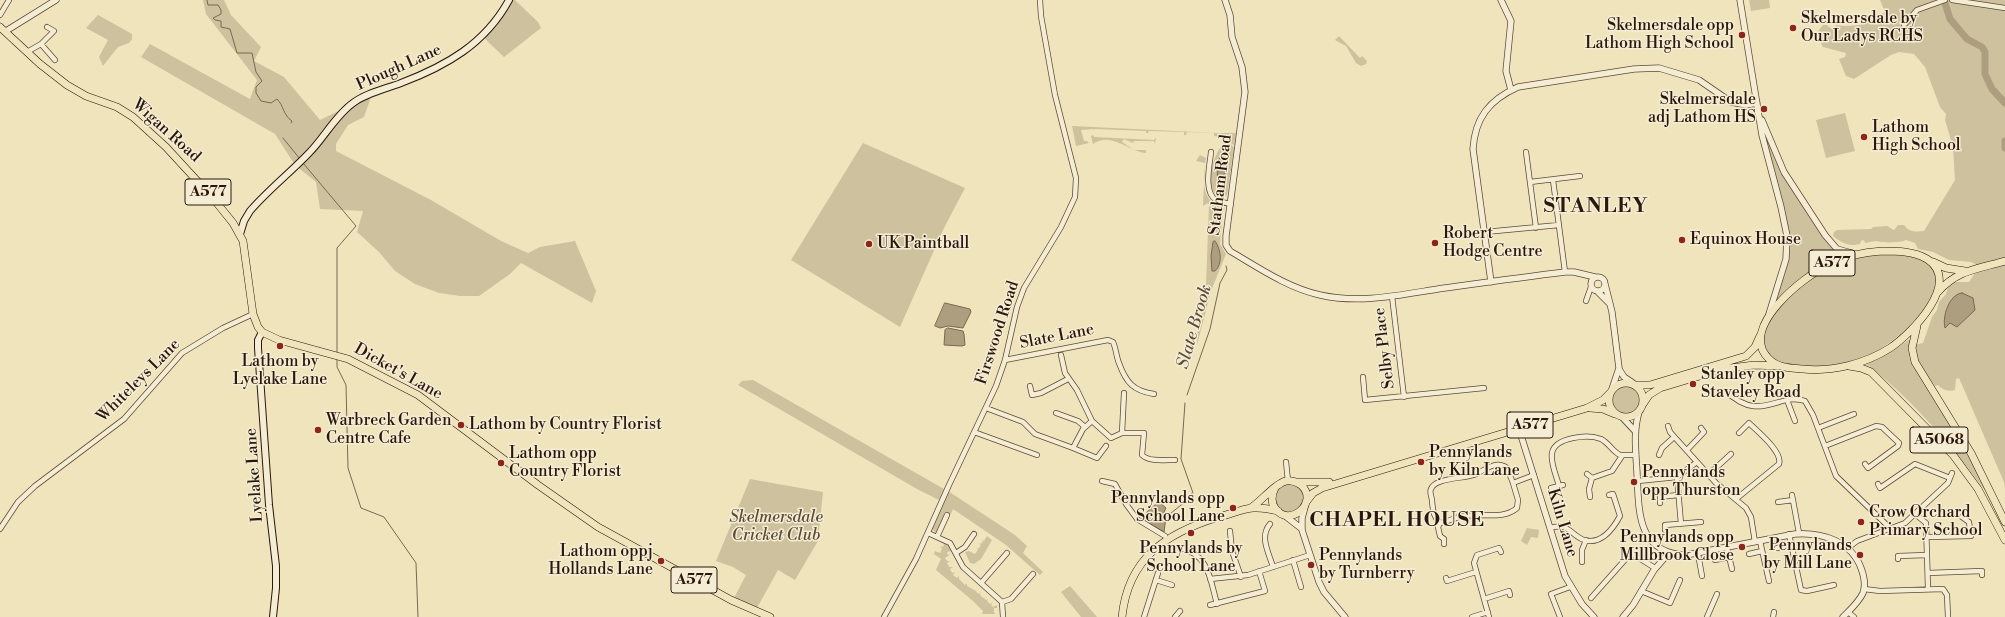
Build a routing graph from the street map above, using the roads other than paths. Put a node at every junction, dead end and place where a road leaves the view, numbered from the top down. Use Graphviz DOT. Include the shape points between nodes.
graph roads {
  1 [pos="9,0"];
  2 [pos="56,0"];
  3 [pos="509,0"];
  4 [pos="1040,0"];
  5 [pos="1225,0"];
  6 [pos="1501,0"];
  7 [pos="1740,0"];
  8 [pos="1945,0"];
  9 [pos="1952,0"];
  10 [pos="2005,8"];
  11 [pos="0,15"];
  12 [pos="1904,25"];
  13 [pos="47,27"];
  14 [pos="3,29"];
  15 [pos="41,44"];
  16 [pos="27,52"];
  17 [pos="55,60"];
  18 [pos="1511,90"];
  19 [pos="1758,106"];
  20 [pos="1210,152"];
  21 [pos="1526,152"];
  22 [pos="1580,176"];
  23 [pos="1553,180"];
  24 [pos="1530,182"];
  25 [pos="1231,204"];
  26 [pos="1559,225"];
  27 [pos="1536,228"];
  28 [pos="1484,232"];
  29 [pos="240,234"];
  30 [pos="1858,254"];
  31 [pos="1927,259"];
  32 [pos="2005,261"];
  33 [pos="1565,272"];
  34 [pos="1968,272"];
  35 [pos="1580,273"];
  36 [pos="1595,277"];
  37 [pos="1491,282"];
  38 [pos="1605,284"];
  39 [pos="1590,285"];
  40 [pos="1597,292"];
  41 [pos="1937,293"];
  42 [pos="1392,296"];
  43 [pos="1611,306"];
  44 [pos="253,314"];
  45 [pos="1766,320"];
  46 [pos="1918,322"];
  47 [pos="1763,329"];
  48 [pos="260,330"];
  49 [pos="1061,355"];
  50 [pos="1005,360"];
  51 [pos="1848,366"];
  52 [pos="1722,367"];
  53 [pos="1782,367"];
  54 [pos="1619,368"];
  55 [pos="1696,374"];
  56 [pos="1363,377"];
  57 [pos="1068,379"];
  58 [pos="1634,384"];
  59 [pos="1030,386"];
  60 [pos="1484,388"];
  61 [pos="1611,391"];
  62 [pos="1124,393"];
  63 [pos="1154,394"];
  64 [pos="1733,395"];
  65 [pos="1404,397"];
  66 [pos="1788,400"];
  67 [pos="1643,404"];
  68 [pos="986,408"];
  69 [pos="1587,408"];
  70 [pos="1639,412"];
  71 [pos="1056,413"];
  72 [pos="1854,414"];
  73 [pos="1620,416"];
  74 [pos="1795,417"];
  75 [pos="1092,421"];
  76 [pos="1668,426"];
  77 [pos="1085,427"];
  78 [pos="1701,428"];
  79 [pos="1818,428"];
  80 [pos="1519,429"];
  81 [pos="974,432"];
  82 [pos="1635,432"];
  83 [pos="1122,433"];
  84 [pos="1738,433"];
  85 [pos="1674,437"];
  86 [pos="1106,446"];
  87 [pos="1825,446"];
  88 [pos="1073,448"];
  89 [pos="1687,450"];
  90 [pos="1659,454"];
  91 [pos="1731,454"];
  92 [pos="1037,455"];
  93 [pos="1636,455"];
  94 [pos="1622,456"];
  95 [pos="1175,460"];
  96 [pos="1286,462"];
  97 [pos="1697,462"];
  98 [pos="1865,464"];
  99 [pos="1587,474"];
  100 [pos="1534,475"];
  101 [pos="1708,475"];
  102 [pos="1677,477"];
  103 [pos="1592,478"];
  104 [pos="1102,481"];
  105 [pos="1291,481"];
  106 [pos="1638,481"];
  107 [pos="1340,482"];
  108 [pos="1513,483"];
  109 [pos="1878,484"];
  110 [pos="1275,488"];
  111 [pos="1551,488"];
  112 [pos="1609,495"];
  113 [pos="1678,495"];
  114 [pos="1590,497"];
  115 [pos="1736,499"];
  116 [pos="1778,502"];
  117 [pos="1306,503"];
  118 [pos="1660,503"];
  119 [pos="1250,508"];
  120 [pos="1280,513"];
  121 [pos="947,514"];
  122 [pos="1915,514"];
  123 [pos="1962,517"];
  124 [pos="1701,522"];
  125 [pos="2005,522"];
  126 [pos="1440,523"];
  127 [pos="1270,524"];
  128 [pos="1681,524"];
  129 [pos="1550,528"];
  130 [pos="0,529"];
  131 [pos="1891,529"];
  132 [pos="1302,530"];
  133 [pos="1665,530"];
  134 [pos="1230,532"];
  135 [pos="928,533"];
  136 [pos="1799,533"];
  137 [pos="974,534"];
  138 [pos="1789,534"];
  139 [pos="1165,536"];
  140 [pos="937,537"];
  141 [pos="1927,537"];
  142 [pos="1586,540"];
  143 [pos="2005,540"];
  144 [pos="1758,541"];
  145 [pos="1444,544"];
  146 [pos="1791,544"];
  147 [pos="1180,548"];
  148 [pos="1727,548"];
  149 [pos="1777,548"];
  150 [pos="1848,548"];
  151 [pos="1762,551"];
  152 [pos="1501,552"];
  153 [pos="956,553"];
  154 [pos="1007,553"];
  155 [pos="1669,553"];
  156 [pos="1698,554"];
  157 [pos="1749,554"];
  158 [pos="1310,555"];
  159 [pos="1928,555"];
  160 [pos="1729,557"];
  161 [pos="1898,559"];
  162 [pos="1293,560"];
  163 [pos="1715,560"];
  164 [pos="1582,562"];
  165 [pos="1273,567"];
  166 [pos="1655,568"];
  167 [pos="1732,569"];
  168 [pos="1259,571"];
  169 [pos="1476,572"];
  170 [pos="1158,573"];
  171 [pos="1928,573"];
  172 [pos="1033,574"];
  173 [pos="1982,575"];
  174 [pos="1702,576"];
  175 [pos="1241,577"];
  176 [pos="1446,578"];
  177 [pos="1210,579"];
  178 [pos="1156,580"];
  179 [pos="1680,580"];
  180 [pos="1768,581"];
  181 [pos="980,583"];
  182 [pos="1834,585"];
  183 [pos="1172,586"];
  184 [pos="1570,586"];
  185 [pos="1301,587"];
  186 [pos="1864,589"];
  187 [pos="1928,589"];
  188 [pos="1641,591"];
  189 [pos="1716,594"];
  190 [pos="1510,595"];
  191 [pos="1590,598"];
  192 [pos="1484,599"];
  193 [pos="1002,602"];
  194 [pos="1216,604"];
  195 [pos="1210,606"];
  196 [pos="1180,611"];
  197 [pos="1848,612"];
  198 [pos="1489,615"];
  199 [pos="1146,616"];
  200 [pos="273,617"];
  201 [pos="770,617"];
  202 [pos="884,617"];
  203 [pos="1003,617"];
  204 [pos="1122,617"];
  205 [pos="1175,617"];
  206 [pos="1345,617"];
  207 [pos="1472,617"];
  208 [pos="1560,617"];
  209 [pos="1594,617"];
  210 [pos="1623,617"];
  211 [pos="1707,617"];
  212 [pos="1844,617"];
  213 [pos="1854,617"];
  214 [pos="1948,617"];
  1 -- 11 [label="street"];
  2 -- 14 [label="street"];
  3 -- 29 [label="main road, Plough Lane" via="490,28 443,65 363,97 352,104 304,158 250,211"];
  4 -- 50 [label="street, Firswood Road" via="1055,95 1077,190 1061,228 1024,288"];
  5 -- 25 [label="street, Statham Road" via="1230,15 1232,37 1242,67 1245,92"];
  6 -- 18 [label="street" via="1511,21 1506,71"];
  7 -- 19 [label="street"];
  8 -- 12 [label="street" via="1917,10"];
  9 -- 10 [label="street"];
  13 -- 15 [label="street" via="54,31"];
  14 -- 16 [label="main road, Wigan Road / A577"];
  15 -- 16 [label="street"];
  15 -- 17 [label="street"];
  16 -- 29 [label="main road, Wigan Road / A577" via="72,89 117,107 133,117 188,169 226,213"];
  18 -- 19 [label="street" via="1592,75 1662,68 1699,80 1731,102"];
  18 -- 28 [label="street" via="1495,100 1487,109 1474,134 1473,150"];
  19 -- 30 [label="street" via="1784,172 1824,235 1837,249"];
  19 -- 45 [label="street" via="1767,156 1787,236 1786,259"];
  20 -- 25 [label="street" via="1210,195 1216,200"];
  21 -- 24 [label="street"];
  22 -- 23 [label="street"];
  23 -- 24 [label="street"];
  23 -- 26 [label="street"];
  24 -- 27 [label="street"];
  25 -- 42 [label="street, Statham Road" via="1226,246 1230,251 1263,270 1292,286 1321,295 1352,299"];
  26 -- 27 [label="street"];
  26 -- 33 [label="street"];
  27 -- 28 [label="street"];
  28 -- 37 [label="street"];
  29 -- 44 [label="main road, Wigan Road / A577"];
  30 -- 31 [label="main road, A577" via="1893,251 1915,254"];
  30 -- 45 [label="main road, A577" via="1829,264 1805,278"];
  31 -- 34 [label="main road, A577" via="1946,268"];
  31 -- 41 [label="main road" via="1938,275"];
  32 -- 34 [label="main road, A577"];
  33 -- 35 [label="street, Statham Road"];
  33 -- 37 [label="street, Statham Road"];
  34 -- 41 [label="main road, A577" via="1951,279"];
  35 -- 36 [label="street, Statham Road"];
  35 -- 39 [label="street"];
  36 -- 38 [label="street" via="1602,278"];
  36 -- 39 [label="street"];
  37 -- 42 [label="street, Statham Road"];
  38 -- 40 [label="street" via="1602,290"];
  38 -- 43 [label="street"];
  39 -- 40 [label="street"];
  39 -- 40 [label="street" via="1586,301"];
  40 -- 43 [label="street" via="1605,297"];
  41 -- 46 [label="main road, A577"];
  42 -- 65 [label="street, Selby Place"];
  43 -- 54 [label="street"];
  44 -- 48 [label="main road, Wigan Road / A577"];
  44 -- 130 [label="street, Whiteleys Lane" via="223,328 182,353 124,419 30,490"];
  45 -- 47 [label="main road, A577"];
  46 -- 51 [label="main road, A577" via="1889,348"];
  46 -- 125 [label="main road, A5068" via="1912,340 1915,362 1971,453"];
  47 -- 52 [label="main road, A577" via="1750,353"];
  47 -- 53 [label="main road, A577" via="1761,343 1764,353 1772,362"];
  48 -- 200 [label="main road, Lyelake Lane" via="258,348 276,566"];
  48 -- 201 [label="main road, Dicket's Lane / A577" via="279,340 345,358 422,398 551,494 618,540 731,600"];
  49 -- 57 [label="street"];
  50 -- 63 [label="street, Slate Lane" via="1108,340 1115,345 1119,363 1130,384 1142,392"];
  50 -- 68 [label="street, Firswood Road"];
  51 -- 53 [label="main road, A577" via="1819,370"];
  51 -- 143 [label="main road, A5068" via="1871,372 1953,455 1981,494"];
  52 -- 53 [label="main road, A577"];
  52 -- 55 [label="main road, A577"];
  54 -- 58 [label="street" via="1624,377"];
  54 -- 61 [label="street"];
  55 -- 58 [label="main road, A577" via="1650,385"];
  55 -- 67 [label="main road, A577" via="1655,390"];
  56 -- 65 [label="street, Selby Place" via="1366,400"];
  57 -- 59 [label="street" via="1032,395"];
  57 -- 75 [label="street" via="1078,390"];
  58 -- 61 [label="main road, A577" via="1622,383"];
  58 -- 67 [label="main road" via="1643,394"];
  60 -- 65 [label="street, Selby Place"];
  61 -- 69 [label="main road, A577" via="1604,399"];
  61 -- 73 [label="main road" via="1610,407"];
  62 -- 83 [label="street"];
  64 -- 66 [label="street" via="1745,404 1756,407"];
  66 -- 74 [label="street"];
  66 -- 79 [label="street" via="1806,401"];
  67 -- 70 [label="main road, A577"];
  68 -- 81 [label="street, Firswood Road"];
  68 -- 88 [label="street" via="1023,422 1035,434"];
  69 -- 73 [label="main road, A577" via="1602,409"];
  69 -- 80 [label="main road, A577"];
  70 -- 73 [label="main road" via="1631,416"];
  70 -- 82 [label="street"];
  71 -- 77 [label="street" via="1078,421"];
  72 -- 79 [label="street"];
  73 -- 82 [label="street"];
  75 -- 77 [label="street"];
  75 -- 83 [label="street" via="1111,438"];
  76 -- 85 [label="street"];
  77 -- 88 [label="street"];
  78 -- 89 [label="street" via="1704,432"];
  79 -- 87 [label="street"];
  80 -- 100 [label="street, Kiln Lane"];
  80 -- 107 [label="main road, A577"];
  81 -- 92 [label="street"];
  81 -- 135 [label="street, Firswood Road"];
  82 -- 93 [label="street"];
  83 -- 95 [label="street" via="1144,433 1144,457"];
  84 -- 115 [label="street" via="1749,423 1777,452 1780,459 1779,464"];
  85 -- 89 [label="street"];
  85 -- 90 [label="street"];
  86 -- 88 [label="street" via="1097,458"];
  87 -- 98 [label="street" via="1882,426 1899,443 1898,446 1868,468"];
  87 -- 131 [label="street" via="1836,476"];
  89 -- 97 [label="street"];
  91 -- 101 [label="street"];
  93 -- 94 [label="street"];
  93 -- 106 [label="street"];
  94 -- 103 [label="street" via="1612,471"];
  94 -- 111 [label="street" via="1605,442 1594,437 1583,437 1559,444 1554,448 1552,455 1561,486"];
  96 -- 105 [label="street"];
  97 -- 101 [label="street"];
  97 -- 102 [label="street"];
  99 -- 103 [label="street"];
  100 -- 108 [label="street"];
  100 -- 129 [label="street, Kiln Lane"];
  101 -- 115 [label="street"];
  102 -- 106 [label="street"];
  102 -- 113 [label="street"];
  103 -- 114 [label="street"];
  104 -- 139 [label="street" via="1114,484 1137,519"];
  105 -- 107 [label="main road, A577"];
  105 -- 110 [label="main road, A577"];
  105 -- 117 [label="main road" via="1303,488"];
  106 -- 155 [label="street" via="1640,516 1644,530 1653,543"];
  107 -- 117 [label="main road, A577" via="1318,489"];
  108 -- 126 [label="street" via="1518,500 1516,510 1500,515 1464,516"];
  108 -- 126 [label="street" via="1507,468 1498,464 1473,476 1433,485 1430,490 1434,515"];
  109 -- 122 [label="street" via="1880,488 1915,464 1951,476 1948,484"];
  110 -- 119 [label="main road, A577"];
  110 -- 120 [label="main road" via="1272,497 1274,507"];
  112 -- 142 [label="street" via="1613,494 1620,516 1616,524 1601,539"];
  113 -- 118 [label="street" via="1660,497"];
  113 -- 128 [label="street"];
  115 -- 144 [label="street" via="1746,508"];
  116 -- 136 [label="street" via="1792,497"];
  117 -- 120 [label="main road, A577" via="1293,516"];
  117 -- 132 [label="street"];
  119 -- 120 [label="main road, A577" via="1264,507"];
  119 -- 204 [label="main road, A577" via="1186,529 1158,545 1142,562 1133,577 1126,594"];
  120 -- 132 [label="street"];
  121 -- 140 [label="street"];
  122 -- 131 [label="street" via="1905,523"];
  122 -- 141 [label="street" via="1926,523"];
  123 -- 141 [label="street" via="1970,522 1971,536"];
  124 -- 128 [label="street"];
  126 -- 145 [label="street" via="1438,527"];
  127 -- 165 [label="street" via="1264,532 1264,540"];
  128 -- 133 [label="street" via="1665,525"];
  129 -- 142 [label="street" via="1568,528"];
  129 -- 184 [label="street, Kiln Lane"];
  131 -- 150 [label="street" via="1857,541"];
  132 -- 158 [label="street"];
  134 -- 175 [label="street" via="1232,551"];
  135 -- 140 [label="street"];
  135 -- 202 [label="street, Firswood Road"];
  136 -- 138 [label="street"];
  136 -- 150 [label="street" via="1835,540"];
  137 -- 153 [label="street" via="965,548"];
  138 -- 144 [label="street"];
  138 -- 146 [label="street"];
  140 -- 153 [label="street" via="950,543"];
  141 -- 159 [label="street"];
  142 -- 164 [label="street" via="1582,550"];
  144 -- 148 [label="street"];
  144 -- 151 [label="street"];
  146 -- 149 [label="street"];
  146 -- 182 [label="street" via="1802,590 1807,592"];
  147 -- 177 [label="street" via="1193,551 1202,560"];
  148 -- 156 [label="street"];
  148 -- 160 [label="street"];
  150 -- 186 [label="street" via="1860,565"];
  151 -- 157 [label="street"];
  151 -- 180 [label="street"];
  152 -- 169 [label="street" via="1499,548 1477,555 1474,563"];
  153 -- 181 [label="street" via="963,567"];
  154 -- 181 [label="street"];
  155 -- 156 [label="street"];
  155 -- 166 [label="street"];
  156 -- 174 [label="street"];
  158 -- 162 [label="street"];
  158 -- 206 [label="street" via="1321,586"];
  159 -- 161 [label="street" via="1898,556"];
  159 -- 171 [label="street"];
  160 -- 163 [label="street"];
  160 -- 167 [label="street"];
  162 -- 165 [label="street"];
  162 -- 185 [label="street"];
  165 -- 168 [label="street"];
  166 -- 188 [label="street"];
  166 -- 191 [label="street" via="1631,553"];
  168 -- 175 [label="street"];
  168 -- 194 [label="street" via="1265,590"];
  169 -- 176 [label="street" via="1447,581"];
  169 -- 192 [label="street"];
  170 -- 178 [label="street"];
  171 -- 173 [label="street" via="1982,571"];
  171 -- 187 [label="street"];
  172 -- 193 [label="street" via="1011,599"];
  175 -- 177 [label="street"];
  177 -- 194 [label="street"];
  178 -- 183 [label="street"];
  178 -- 199 [label="street"];
  179 -- 188 [label="street" via="1670,603"];
  181 -- 193 [label="street"];
  184 -- 208 [label="street" via="1551,594"];
  184 -- 209 [label="street, Kiln Lane"];
  186 -- 187 [label="street"];
  186 -- 197 [label="street"];
  187 -- 214 [label="street" via="1946,591"];
  188 -- 210 [label="street"];
  189 -- 211 [label="street"];
  190 -- 192 [label="street" via="1509,591"];
  192 -- 198 [label="street"];
  193 -- 203 [label="street"];
  194 -- 195 [label="street"];
  196 -- 205 [label="street"];
  197 -- 212 [label="street"];
  197 -- 213 [label="street"];
  198 -- 207 [label="street"];
}
